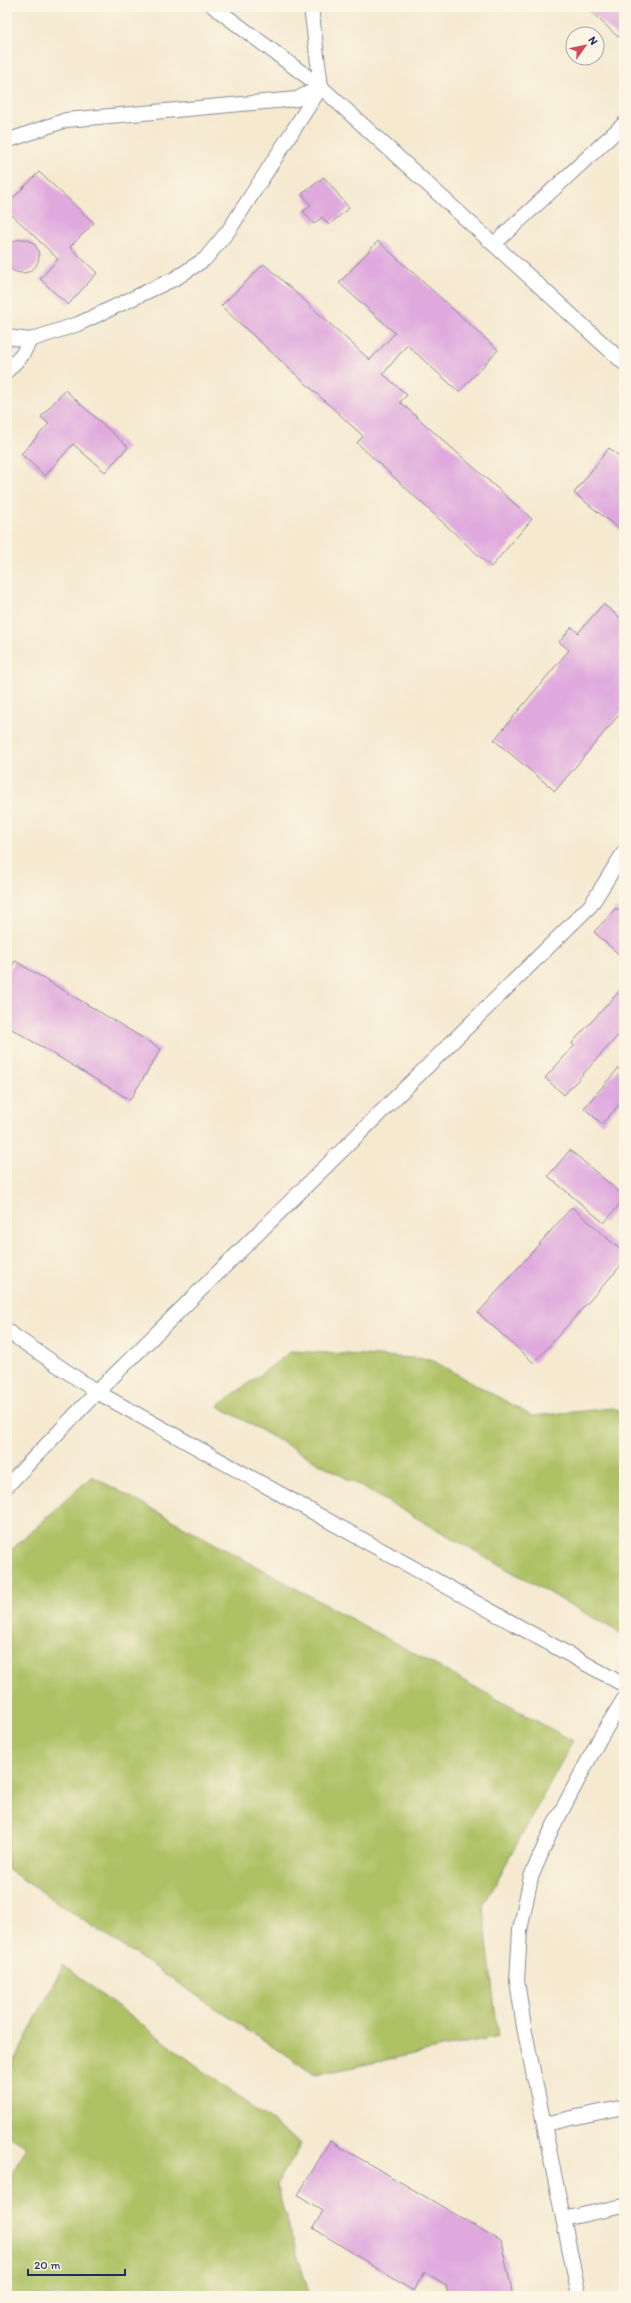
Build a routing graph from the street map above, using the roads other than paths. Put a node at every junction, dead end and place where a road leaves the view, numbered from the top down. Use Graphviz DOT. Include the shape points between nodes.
graph roads {
  1 [pos="214,7"];
  2 [pos="311,7"];
  3 [pos="321,87"];
  4 [pos="624,124"];
  5 [pos="7,141"];
  6 [pos="494,244"];
  7 [pos="7,337"];
  8 [pos="30,340"];
  9 [pos="624,363"];
  10 [pos="7,371"];
  11 [pos="624,852"];
  12 [pos="7,1331"];
  13 [pos="97,1392"];
  14 [pos="7,1486"];
  15 [pos="624,1685"];
  16 [pos="624,1699"];
  17 [pos="624,2107"];
  18 [pos="544,2124"];
  19 [pos="624,2206"];
  20 [pos="563,2219"];
  21 [pos="579,2296"];
  1 -- 3 [label="lane"];
  2 -- 3 [label="lane"];
  3 -- 5 [label="lane" via="297,99 66,120"];
  3 -- 6 [label="lane"];
  3 -- 8 [label="lane" via="229,230 205,260 176,278 78,324"];
  4 -- 6 [label="lane"];
  6 -- 9 [label="lane"];
  7 -- 8 [label="lane"];
  8 -- 10 [label="lane" via="22,355"];
  11 -- 13 [label="lane" via="591,905"];
  12 -- 13 [label="lane"];
  13 -- 14 [label="lane"];
  13 -- 15 [label="lane"];
  16 -- 18 [label="lane" via="600,1738 548,1838 531,1876 520,1930 517,1981"];
  17 -- 18 [label="lane"];
  18 -- 20 [label="lane"];
  19 -- 20 [label="lane"];
  20 -- 21 [label="lane"];
}
